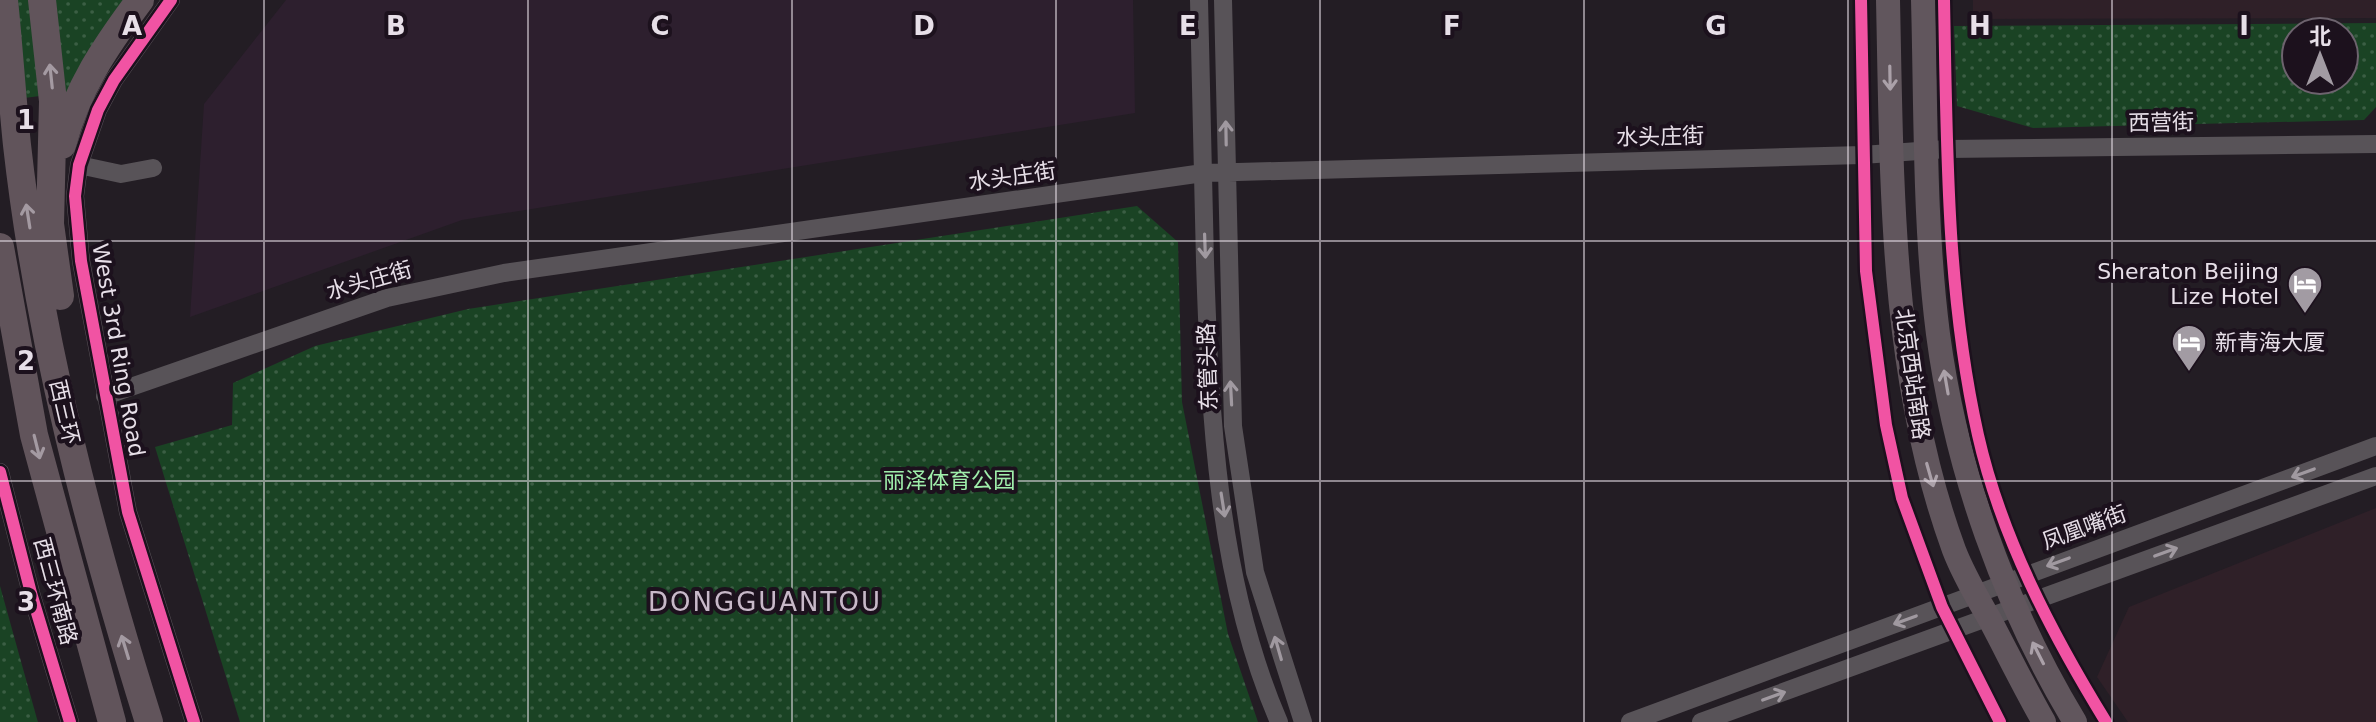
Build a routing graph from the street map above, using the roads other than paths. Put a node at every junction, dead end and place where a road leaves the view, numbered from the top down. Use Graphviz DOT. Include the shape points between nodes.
graph roads {
  1 [pos="4,0"];
  2 [pos="42,0"];
  3 [pos="140,0"];
  4 [pos="171,0"];
  5 [pos="1199,0"];
  6 [pos="1223,0"];
  7 [pos="1888,0"];
  8 [pos="1923,0"];
  9 [pos="2376,144"];
  10 [pos="1937,150"];
  11 [pos="1891,153"];
  12 [pos="79,165"];
  13 [pos="153,168"];
  14 [pos="1226,171"];
  15 [pos="1203,173"];
  16 [pos="51,189"];
  17 [pos="0,247"];
  18 [pos="0,334"];
  19 [pos="50,348"];
  20 [pos="20,371"];
  21 [pos="105,396"];
  22 [pos="2376,446"];
  23 [pos="0,472"];
  24 [pos="2376,476"];
  25 [pos="2004,582"];
  26 [pos="1973,594"];
  27 [pos="2014,607"];
  28 [pos="1988,617"];
  29 [pos="70,722"];
  30 [pos="112,722"];
  31 [pos="149,722"];
  32 [pos="194,722"];
  33 [pos="1279,722"];
  34 [pos="1303,722"];
  35 [pos="1630,722"];
  36 [pos="1701,722"];
  37 [pos="2044,722"];
  38 [pos="2075,722"];
  19 -- 1 [label="highway, 西三环, one-way" via="17,146"];
  16 -- 2 [label="highway, one-way" via="53,101"];
  3 -- 16 [label="highway" via="100,53 77,95"];
  4 -- 12 [label="street, West 3rd Ring Road" via="114,80"];
  5 -- 15 [label="street, 东管头路"];
  14 -- 6 [label="street, 东管头路, one-way"];
  7 -- 11 [label="main road, 北京西站南路, one-way"];
  8 -- 10 [label="main road, 北京西站南路"];
  9 -- 10 [label="street, 西营街"];
  10 -- 11 [label="street, 水头庄街"];
  25 -- 10 [label="main road, 北京西站南路, one-way" via="1962,457 1947,391 1931,259"];
  11 -- 14 [label="street, 水头庄街"];
  11 -- 26 [label="main road, 北京西站南路, one-way" via="1912,394 1940,507"];
  12 -- 13 [label="street" via="121,174"];
  12 -- 21 [label="street, West 3rd Ring Road" via="75,196 81,261"];
  14 -- 15 [label="street, 水头庄街"];
  34 -- 14 [label="street, 东管头路, one-way" via="1255,572 1242,496 1229,354"];
  15 -- 21 [label="street, 水头庄街" via="504,273 419,290"];
  15 -- 33 [label="street, 东管头路, one-way" via="1208,356 1221,498 1248,628"];
  16 -- 19 [label="highway" via="60,302"];
  17 -- 20 [label="highway, 西三环"];
  18 -- 20 [label="highway"];
  31 -- 19 [label="highway, 西三环, one-way" via="88,517"];
  20 -- 30 [label="highway, 西三环, one-way" via="56,529"];
  21 -- 32 [label="street, West 3rd Ring Road" via="128,512"];
  22 -- 25 [label="street, 凤凰嘴街, one-way"];
  23 -- 29 [label="street, 西三环南路"];
  27 -- 24 [label="street, one-way"];
  25 -- 26 [label="street, 凤凰嘴街"];
  25 -- 27 [label="main road, 北京西站南路"];
  26 -- 28 [label="main road, 北京西站南路"];
  26 -- 35 [label="street, 凤凰嘴街, one-way"];
  27 -- 28 [label="street"];
  38 -- 27 [label="main road, 北京西站南路, one-way"];
  36 -- 28 [label="street, one-way"];
  28 -- 37 [label="main road, 北京西站南路"];
}
